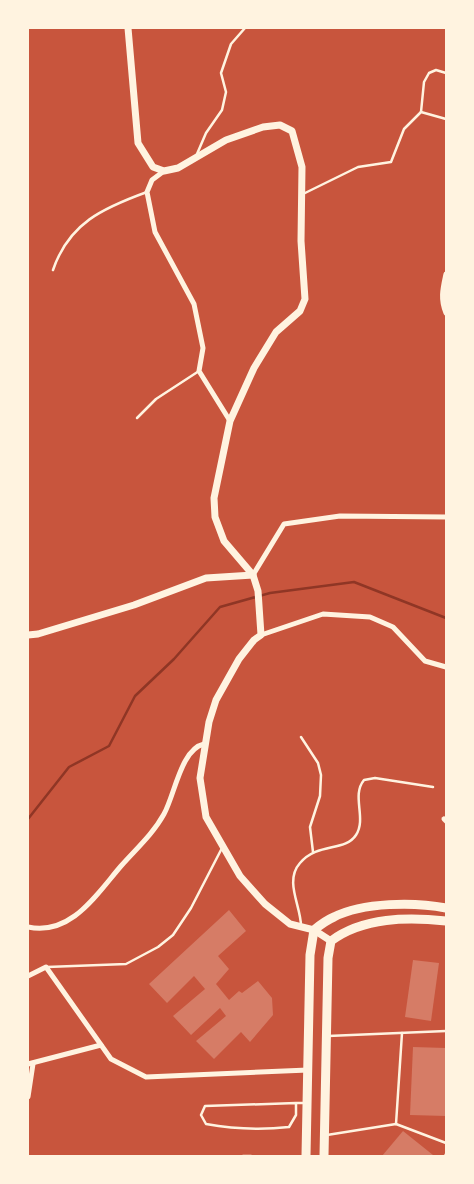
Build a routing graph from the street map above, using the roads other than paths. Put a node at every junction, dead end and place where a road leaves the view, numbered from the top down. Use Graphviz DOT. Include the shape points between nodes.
graph roads {
  1 [pos="128,28"];
  2 [pos="244,28"];
  3 [pos="446,73"];
  4 [pos="421,112"];
  5 [pos="446,119"];
  6 [pos="196,158"];
  7 [pos="164,171"];
  8 [pos="147,192"];
  9 [pos="302,194"];
  10 [pos="54,270"];
  11 [pos="446,274"];
  12 [pos="446,313"];
  13 [pos="199,371"];
  14 [pos="137,418"];
  15 [pos="230,421"];
  16 [pos="446,517"];
  17 [pos="253,574"];
  18 [pos="28,635"];
  19 [pos="261,635"];
  20 [pos="446,667"];
  21 [pos="301,737"];
  22 [pos="204,744"];
  23 [pos="433,787"];
  24 [pos="223,847"];
  25 [pos="313,852"];
  26 [pos="446,908"];
  27 [pos="446,922"];
  28 [pos="301,926"];
  29 [pos="28,927"];
  30 [pos="314,930"];
  31 [pos="331,941"];
  32 [pos="46,967"];
  33 [pos="28,976"];
  34 [pos="446,1031"];
  35 [pos="402,1033"];
  36 [pos="326,1036"];
  37 [pos="101,1045"];
  38 [pos="30,1064"];
  39 [pos="308,1070"];
  40 [pos="28,1097"];
  41 [pos="296,1103"];
  42 [pos="308,1103"];
  43 [pos="396,1124"];
  44 [pos="325,1135"];
  45 [pos="446,1143"];
  46 [pos="243,1156"];
  47 [pos="251,1156"];
  48 [pos="306,1156"];
  49 [pos="324,1156"];
  1 -- 7 [label="street" via="138,142 153,167"];
  2 -- 6 [label="lane" via="231,44 221,73 226,92 222,110 206,133"];
  3 -- 4 [label="lane" via="436,70 429,73 424,82"];
  4 -- 5 [label="lane"];
  4 -- 9 [label="lane" via="404,129 391,162 358,167"];
  6 -- 7 [label="street"];
  6 -- 9 [label="street" via="226,140 263,127 280,125 292,131 302,167"];
  7 -- 8 [label="street" via="152,180"];
  8 -- 10 [label="lane" via="109,206 74,231 59,253"];
  8 -- 13 [label="street" via="155,232 194,304 203,348"];
  9 -- 15 [label="street" via="301,241 306,299 300,311 276,332 254,368"];
  11 -- 12 [label="street" via="442,291"];
  13 -- 14 [label="lane" via="156,399"];
  13 -- 15 [label="street"];
  15 -- 17 [label="street" via="214,498 215,517 224,541"];
  16 -- 17 [label="street" via="340,516 284,524"];
  17 -- 18 [label="street" via="206,578 134,605"];
  17 -- 19 [label="street" via="258,591"];
  19 -- 20 [label="street" via="324,614 370,617 393,628 425,661"];
  19 -- 22 [label="street" via="239,659 216,700"];
  21 -- 25 [label="lane" via="318,763 321,775 320,796 310,827"];
  22 -- 24 [label="street" via="200,778 206,817"];
  22 -- 29 [label="street" via="187,756 174,794 157,825 96,898 59,925"];
  23 -- 25 [label="lane" via="405,781 366,779 359,791 361,817 355,836 346,844"];
  24 -- 28 [label="street" via="240,876 265,904 290,924"];
  24 -- 32 [label="lane" via="191,908 172,935 158,947 126,964"];
  25 -- 28 [label="lane" via="298,864 293,876"];
  26 -- 30 [label="main road" via="402,904 359,909 334,916"];
  27 -- 31 [label="main road" via="414,917 388,920 343,932"];
  28 -- 30 [label="street"];
  30 -- 31 [label="street"];
  30 -- 39 [label="main road" via="310,955"];
  31 -- 36 [label="main road"];
  32 -- 33 [label="street"];
  32 -- 37 [label="street"];
  34 -- 35 [label="lane"];
  35 -- 36 [label="lane"];
  35 -- 43 [label="lane"];
  36 -- 44 [label="main road"];
  37 -- 38 [label="street"];
  37 -- 39 [label="street" via="111,1059 146,1077"];
  38 -- 40 [label="street"];
  39 -- 42 [label="main road"];
  41 -- 41 [label="lane" via="205,1106 201,1115 206,1124 226,1128 289,1127 296,1115"];
  41 -- 42 [label="lane"];
  42 -- 48 [label="main road"];
  43 -- 44 [label="lane"];
  43 -- 45 [label="lane"];
  44 -- 49 [label="main road"];
  46 -- 47 [label="lane"];
}
